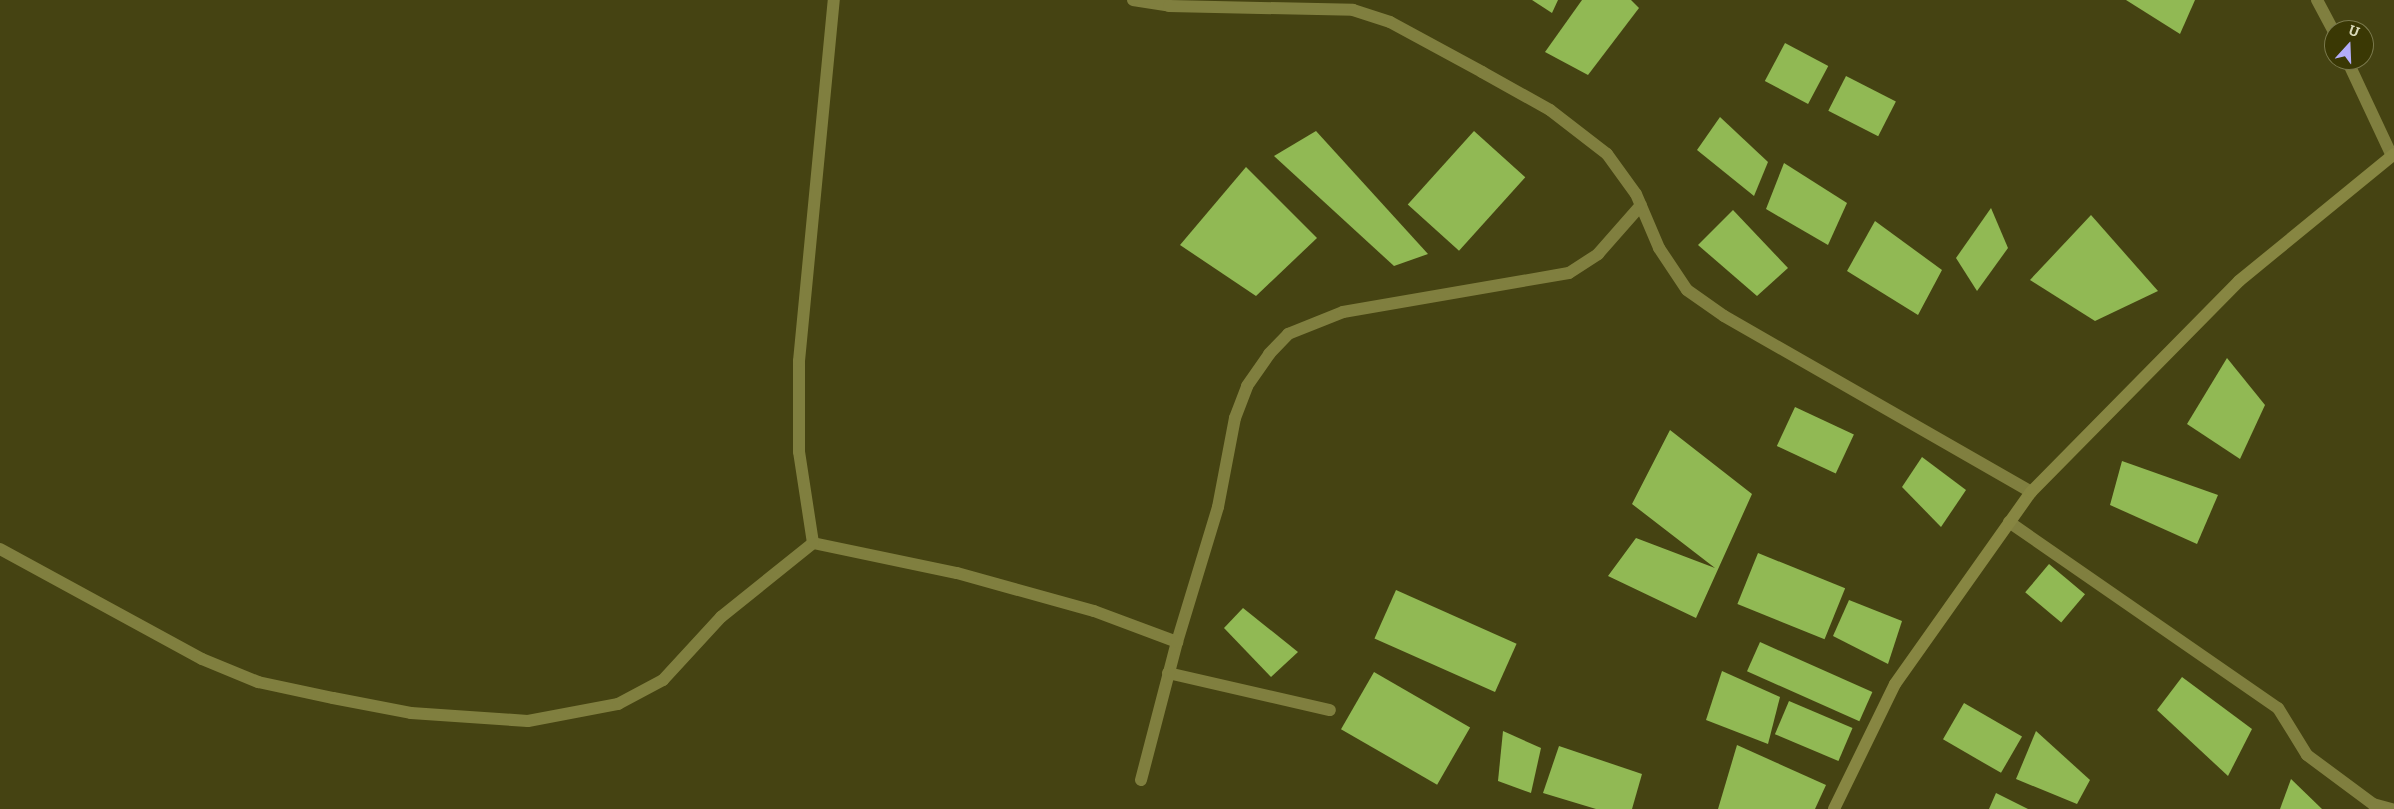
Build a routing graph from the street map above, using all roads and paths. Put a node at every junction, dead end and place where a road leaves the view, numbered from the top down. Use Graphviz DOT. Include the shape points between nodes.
graph roads {
  1 [pos="834,0"];
  2 [pos="1133,0"];
  3 [pos="2318,0"];
  4 [pos="1225,2"];
  5 [pos="2328,20"];
  6 [pos="2352,70"];
  7 [pos="2393,155"];
  8 [pos="1641,205"];
  9 [pos="2031,492"];
  10 [pos="2010,522"];
  11 [pos="812,543"];
  12 [pos="0,549"];
  13 [pos="1177,642"];
  14 [pos="1168,673"];
  15 [pos="1330,710"];
  16 [pos="1141,780"];
  17 [pos="1834,809"];
  18 [pos="2392,809"];
  1 -- 11 [label="street" via="799,361 799,452"];
  2 -- 4 [label="street" via="1170,6"];
  3 -- 5 [label="street"];
  4 -- 8 [label="street" via="1352,10 1390,22 1550,110 1607,154"];
  6 -- 7 [label="street"];
  7 -- 9 [label="street" via="2239,281"];
  8 -- 9 [label="street" via="1659,248 1687,290 1724,316"];
  8 -- 13 [label="street" via="1598,254 1569,274 1344,312 1288,334 1247,386 1238,410 1218,507"];
  9 -- 10 [label="street"];
  10 -- 17 [label="street" via="1895,684"];
  10 -- 18 [label="street" via="2278,708 2307,755 2373,804"];
  11 -- 12 [label="street" via="721,617 662,680 618,704 528,721 410,713 258,682 202,659"];
  11 -- 13 [label="street" via="957,573 1094,611"];
  13 -- 14 [label="street"];
  14 -- 15 [label="street"];
  14 -- 16 [label="street"];
}
